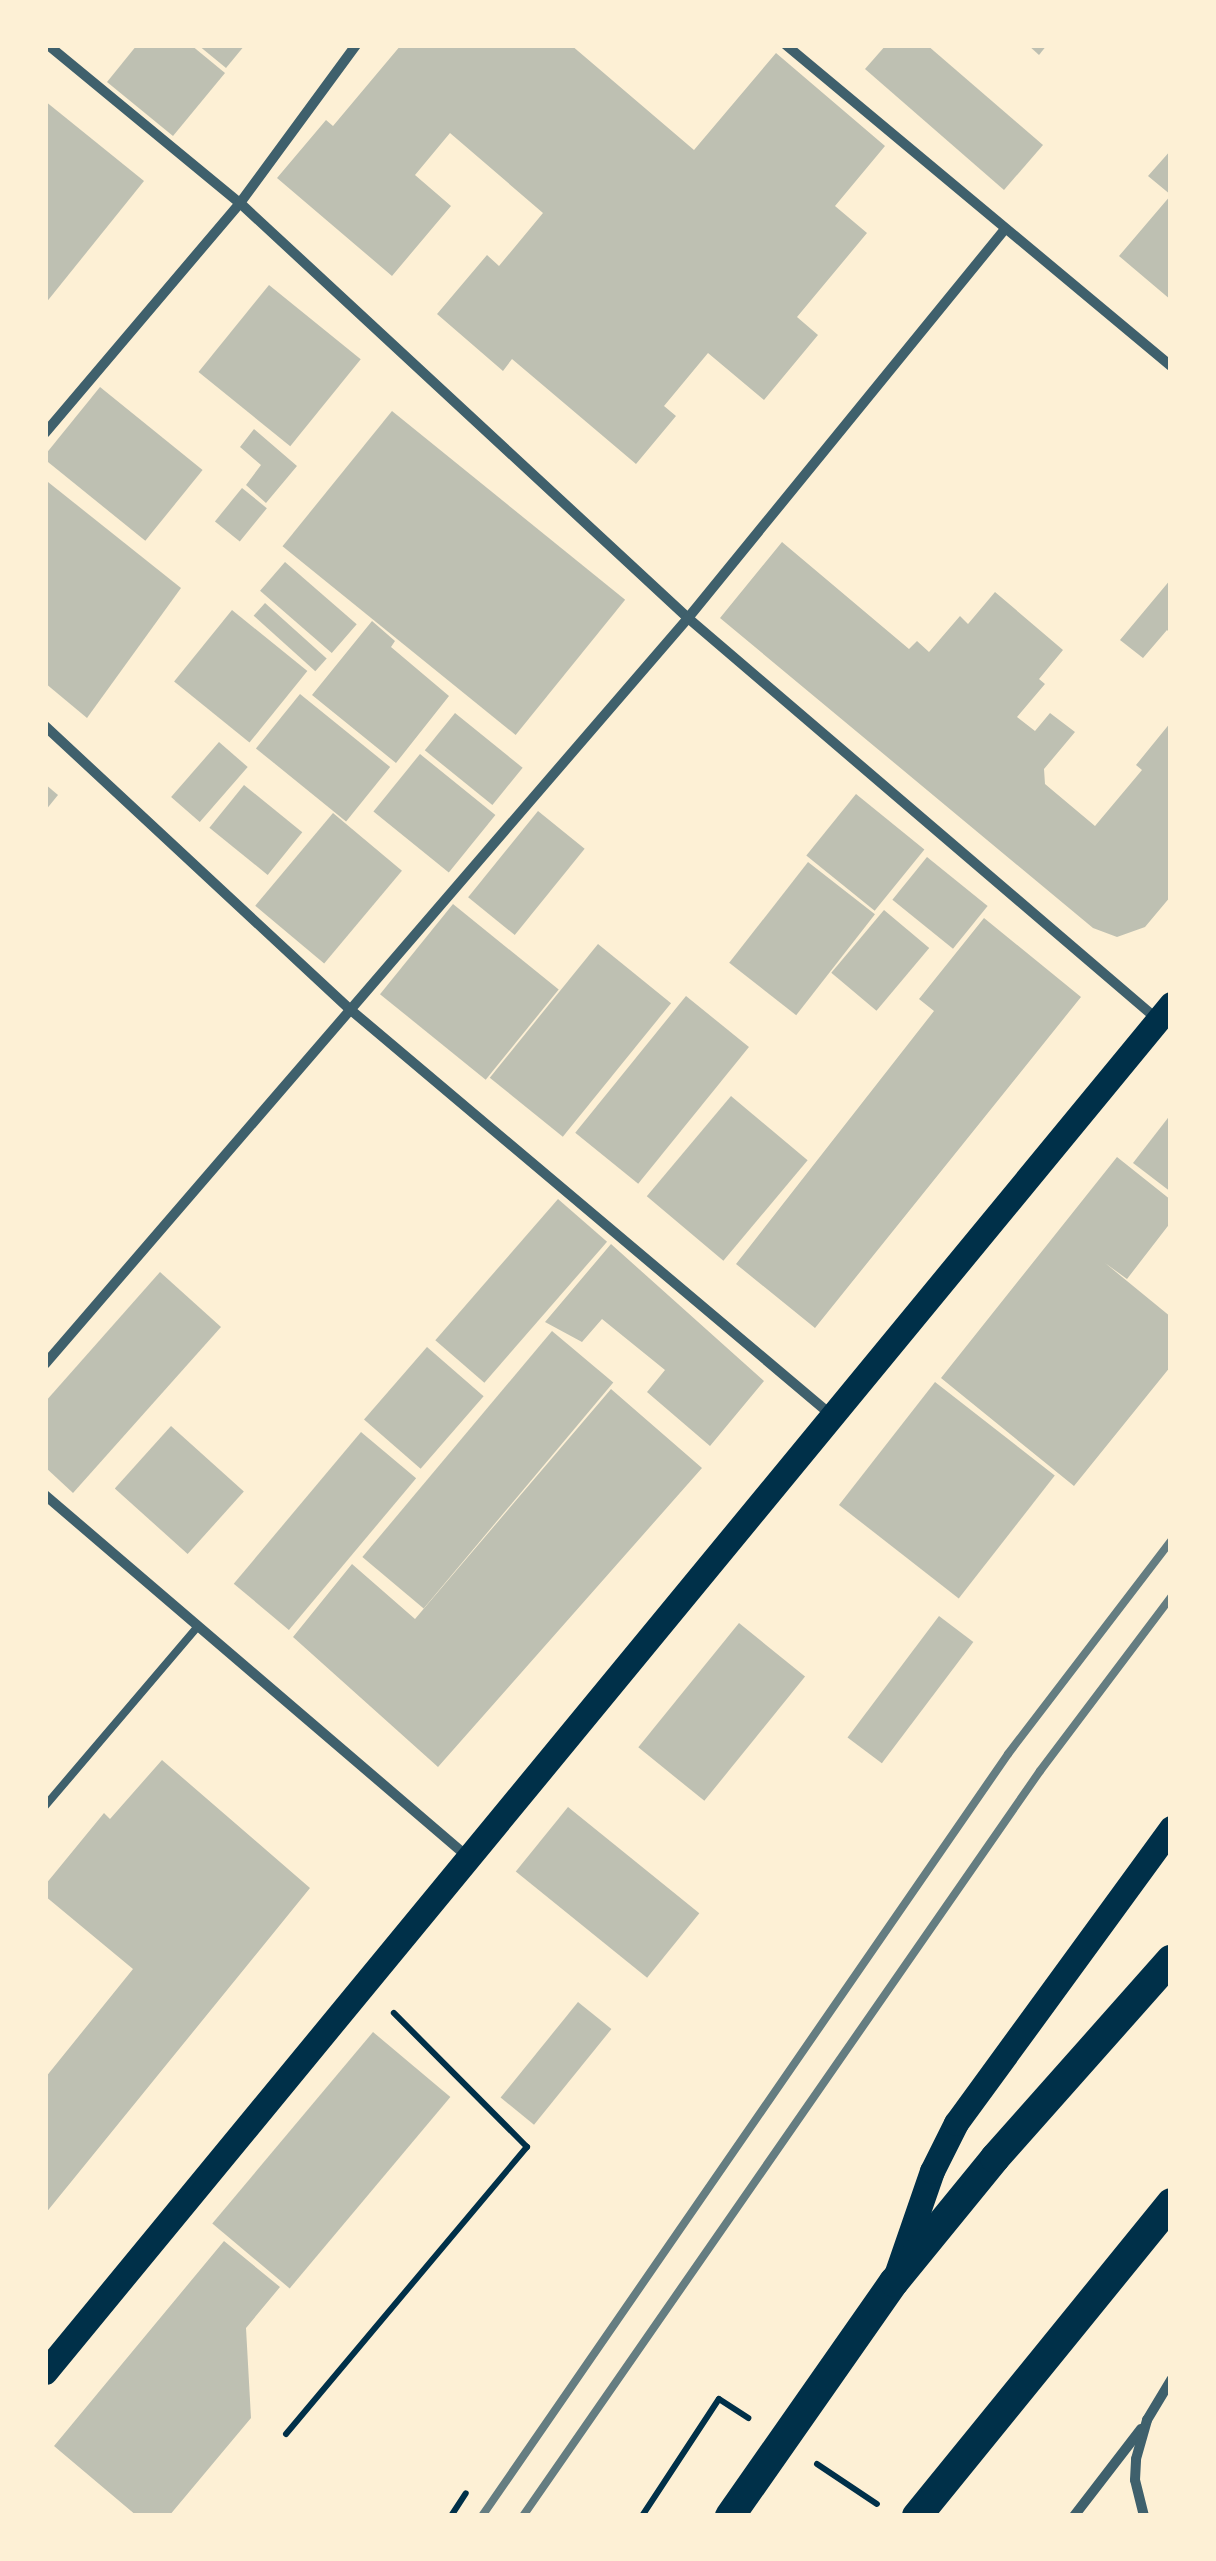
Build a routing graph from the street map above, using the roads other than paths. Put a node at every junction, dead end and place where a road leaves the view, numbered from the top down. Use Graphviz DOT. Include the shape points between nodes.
graph roads {
  1 [pos="48,45"];
  2 [pos="356,45"];
  3 [pos="786,45"];
  4 [pos="240,203"];
  5 [pos="1004,229"];
  6 [pos="1171,366"];
  7 [pos="45,433"];
  8 [pos="688,618"];
  9 [pos="45,726"];
  10 [pos="352,1010"];
  11 [pos="1164,1012"];
  12 [pos="45,1364"];
  13 [pos="832,1416"];
  14 [pos="45,1496"];
  15 [pos="198,1626"];
  16 [pos="45,1806"];
  17 [pos="1171,1828"];
  18 [pos="468,1857"];
  19 [pos="1171,1960"];
  20 [pos="1171,2203"];
  21 [pos="894,2282"];
  22 [pos="45,2372"];
  23 [pos="1171,2380"];
  24 [pos="1147,2420"];
  25 [pos="730,2516"];
  26 [pos="917,2516"];
  27 [pos="1074,2516"];
  28 [pos="1144,2516"];
  1 -- 4 [label="street"];
  2 -- 4 [label="street"];
  3 -- 5 [label="street"];
  4 -- 7 [label="street"];
  4 -- 8 [label="street"];
  5 -- 6 [label="street"];
  5 -- 8 [label="street"];
  8 -- 10 [label="street"];
  8 -- 11 [label="street"];
  9 -- 10 [label="street"];
  10 -- 12 [label="street"];
  10 -- 13 [label="street"];
  11 -- 13 [label="main road"];
  13 -- 18 [label="main road"];
  14 -- 15 [label="street"];
  15 -- 16 [label="lane"];
  15 -- 18 [label="street"];
  17 -- 21 [label="main road" via="956,2123 932,2170"];
  18 -- 22 [label="main road"];
  19 -- 21 [label="highway" via="994,2158"];
  20 -- 26 [label="highway"];
  21 -- 25 [label="highway"];
  23 -- 24 [label="street"];
  24 -- 27 [label="street"];
  24 -- 28 [label="street" via="1135,2480"];
}
